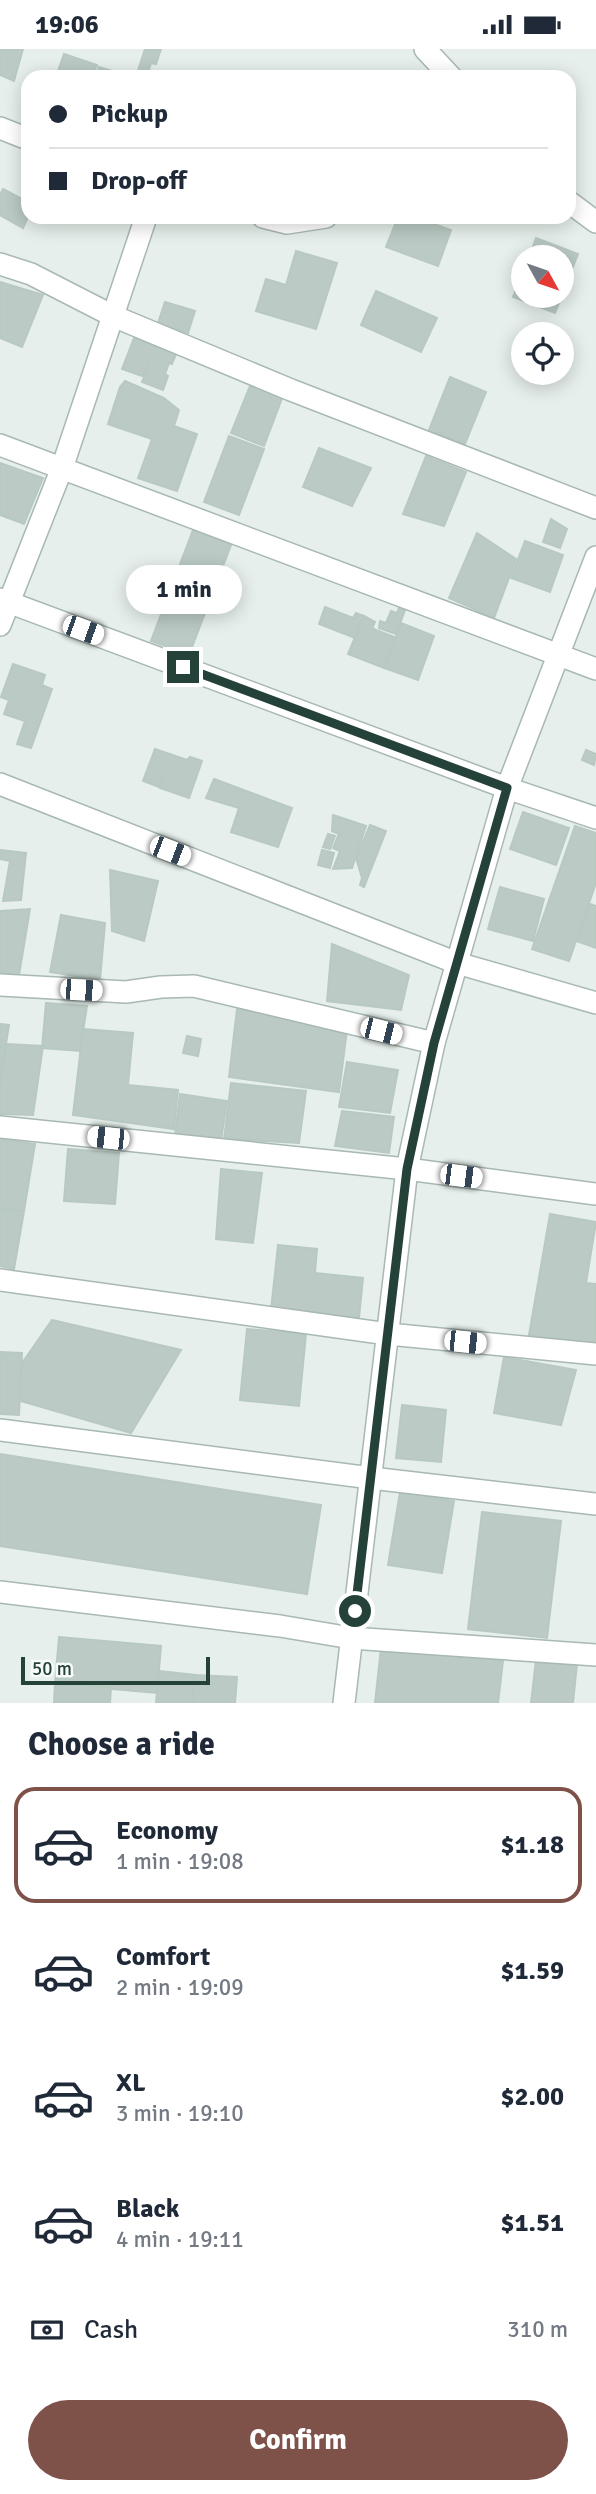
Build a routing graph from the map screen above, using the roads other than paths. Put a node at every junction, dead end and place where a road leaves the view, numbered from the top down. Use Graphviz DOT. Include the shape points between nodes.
graph roads {
  1 [pos="425,49"];
  2 [pos="444,70"];
  3 [pos="0,128"];
  4 [pos="21,136"];
  5 [pos="576,207"];
  6 [pos="596,222"];
  7 [pos="144,224"];
  8 [pos="0,264"];
  9 [pos="113,316"];
  10 [pos="0,445"];
  11 [pos="62,468"];
  12 [pos="596,508"];
  13 [pos="596,558"];
  14 [pos="4,600"];
  15 [pos="0,625"];
  16 [pos="558,656"];
  17 [pos="596,669"];
  18 [pos="0,784"];
  19 [pos="507,788"];
  20 [pos="596,818"];
  21 [pos="457,963"];
  22 [pos="0,985"];
  23 [pos="596,1003"];
  24 [pos="434,1043"];
  25 [pos="0,1127"];
  26 [pos="407,1169"];
  27 [pos="596,1194"];
  28 [pos="0,1280"];
  29 [pos="388,1334"];
  30 [pos="596,1354"];
  31 [pos="0,1430"];
  32 [pos="371,1478"];
  33 [pos="596,1504"];
  34 [pos="0,1592"];
  35 [pos="351,1638"];
  36 [pos="596,1655"];
  37 [pos="344,1703"];
  1 -- 2 [label="street"];
  3 -- 4 [label="street"];
  5 -- 6 [label="street"];
  7 -- 9 [label="street"];
  8 -- 9 [label="street" via="31,274"];
  9 -- 11 [label="street"];
  9 -- 12 [label="street"];
  10 -- 11 [label="street"];
  11 -- 14 [label="street"];
  11 -- 16 [label="street"];
  13 -- 16 [label="street"];
  14 -- 15 [label="street"];
  14 -- 19 [label="street"];
  16 -- 17 [label="street"];
  16 -- 19 [label="street"];
  18 -- 21 [label="street"];
  19 -- 20 [label="street"];
  19 -- 21 [label="street"];
  21 -- 23 [label="street"];
  21 -- 24 [label="street"];
  22 -- 24 [label="street" via="126,992 194,986"];
  24 -- 26 [label="street"];
  25 -- 26 [label="street"];
  26 -- 27 [label="street"];
  26 -- 29 [label="street"];
  28 -- 29 [label="street"];
  29 -- 30 [label="street"];
  29 -- 32 [label="street"];
  31 -- 32 [label="street"];
  32 -- 33 [label="street"];
  32 -- 35 [label="street"];
  34 -- 35 [label="street"];
  35 -- 36 [label="street"];
  35 -- 37 [label="street"];
}
